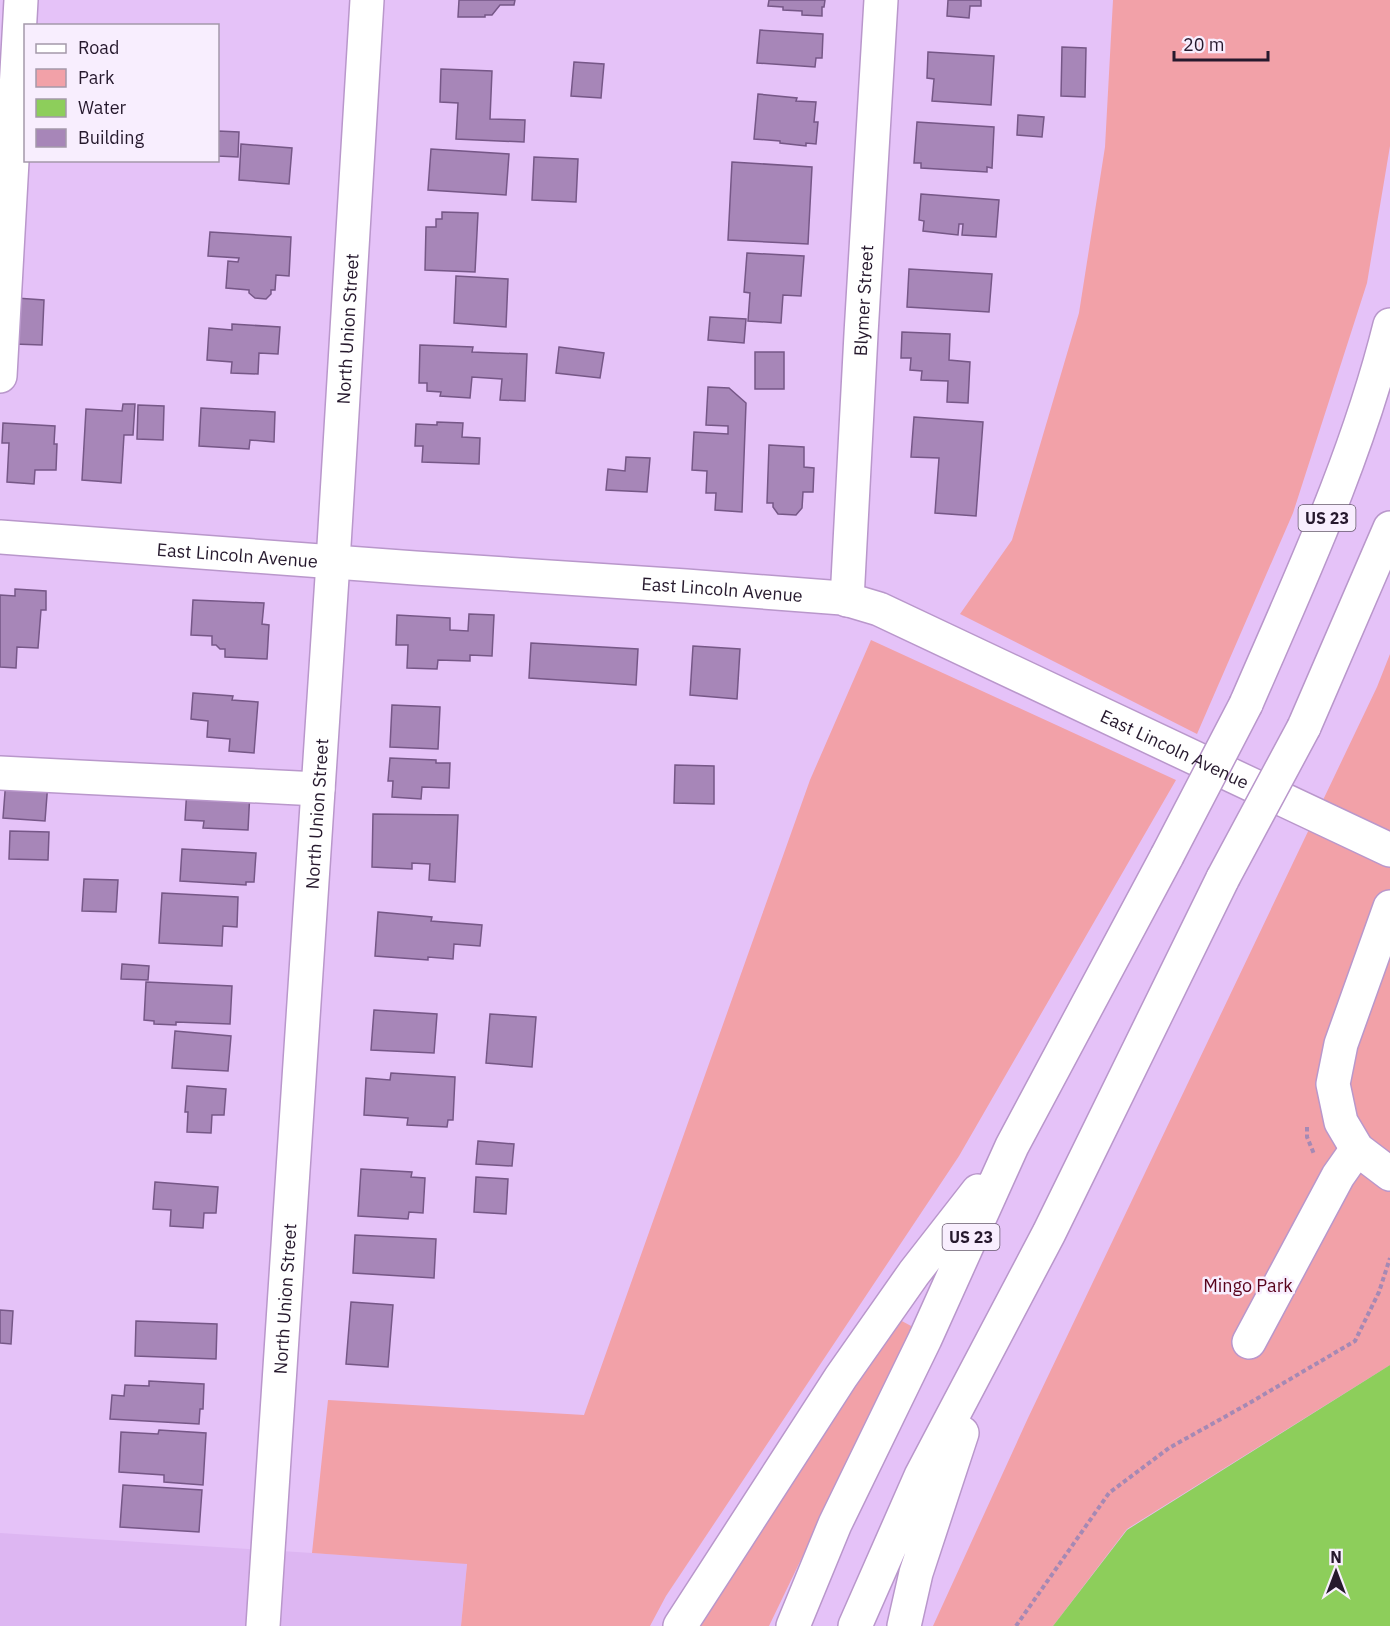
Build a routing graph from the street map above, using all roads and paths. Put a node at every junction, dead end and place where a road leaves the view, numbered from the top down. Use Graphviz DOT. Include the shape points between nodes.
graph roads {
  1 [pos="21,0"];
  2 [pos="367,0"];
  3 [pos="881,0"];
  4 [pos="1390,325"];
  5 [pos="0,376"];
  6 [pos="1390,528"];
  7 [pos="0,537"];
  8 [pos="333,562"];
  9 [pos="847,600"];
  10 [pos="0,773"];
  11 [pos="318,789"];
  12 [pos="1390,850"];
  13 [pos="1390,907"];
  14 [pos="1012,1146"];
  15 [pos="1357,1149"];
  16 [pos="1390,1174"];
  17 [pos="1390,1258"];
  18 [pos="992,1342"];
  19 [pos="1249,1342"];
  20 [pos="263,1626"];
  21 [pos="680,1626"];
  22 [pos="793,1626"];
  23 [pos="855,1626"];
  24 [pos="904,1626"];
  25 [pos="1016,1626"];
  1 -- 5 [label="main road"];
  2 -- 8 [label="main road, North Union Street"];
  3 -- 9 [label="main road, Blymer Street"];
  4 -- 14 [label="main road, US 23, bridge" via="1348,463 1246,704"];
  6 -- 18 [label="main road, bridge" via="1304,727 1223,878"];
  7 -- 8 [label="main road, East Lincoln Avenue"];
  8 -- 9 [label="main road, East Lincoln Avenue"];
  8 -- 11 [label="main road, North Union Street"];
  9 -- 12 [label="main road, East Lincoln Avenue" via="879,609"];
  10 -- 11 [label="main road"];
  11 -- 20 [label="main road, North Union Street"];
  13 -- 15 [label="main road" via="1341,1044 1333,1084 1341,1122"];
  14 -- 21 [label="main road" via="841,1377"];
  14 -- 22 [label="main road, US 23" via="835,1524"];
  15 -- 16 [label="main road"];
  15 -- 19 [label="main road" via="1338,1176"];
  17 -- 25 [label="path" via="1379,1292 1355,1341 1168,1448 1108,1493"];
  18 -- 23 [label="main road" via="921,1476"];
  18 -- 24 [label="main road" via="916,1573"];
}
